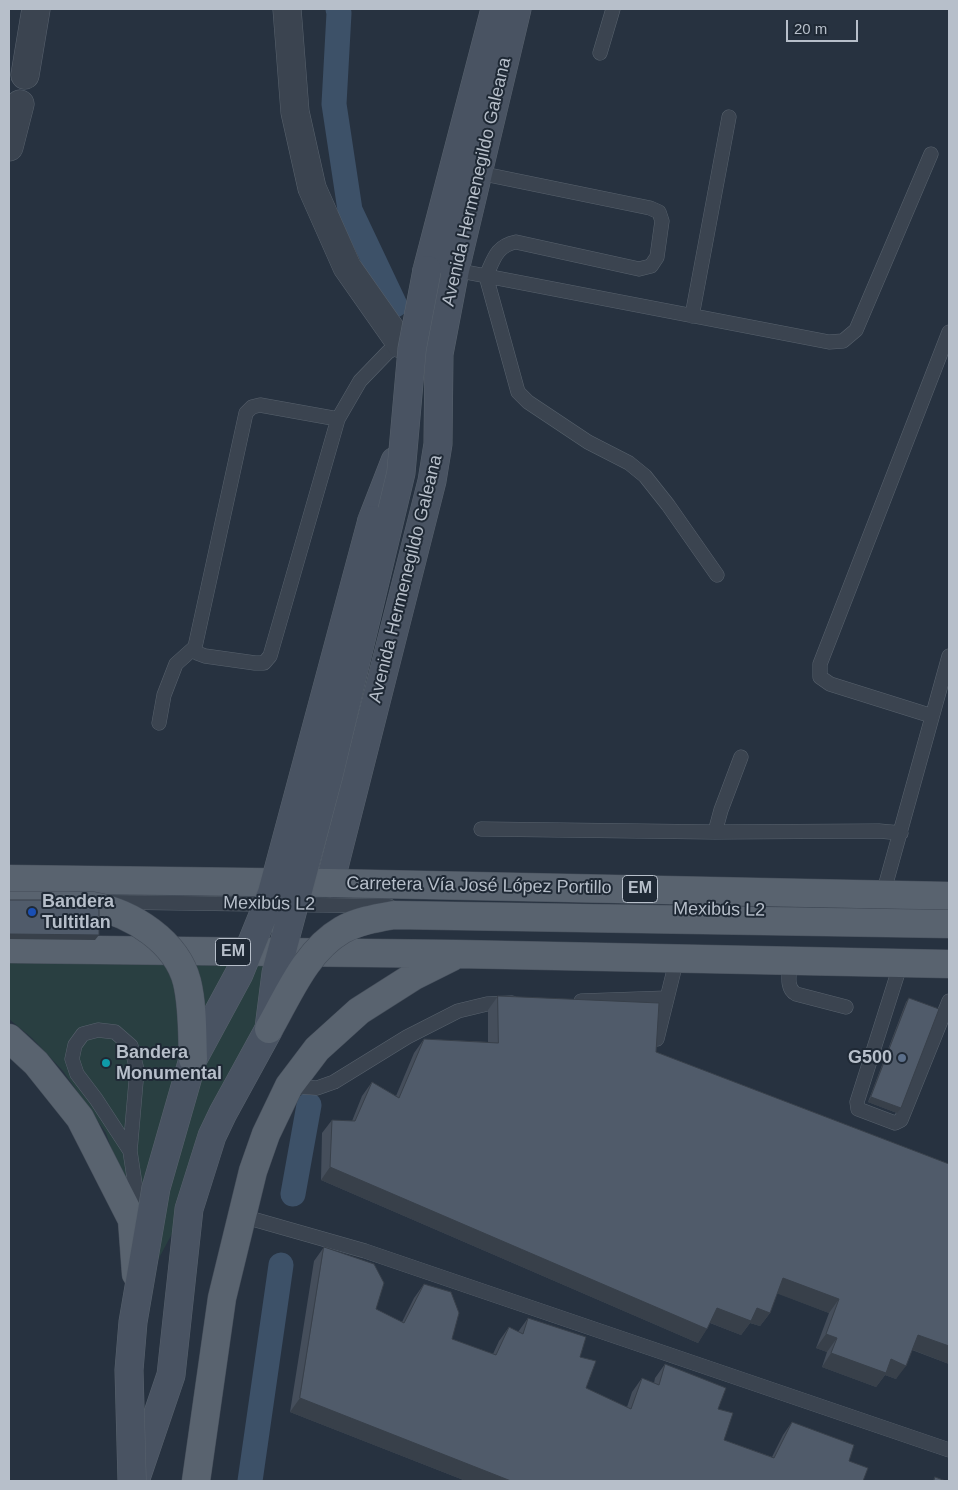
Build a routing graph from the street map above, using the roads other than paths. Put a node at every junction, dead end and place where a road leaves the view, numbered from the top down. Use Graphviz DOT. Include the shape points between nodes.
graph roads {
  1 [pos="36,9"];
  2 [pos="495,9"];
  3 [pos="517,9"];
  4 [pos="613,9"];
  5 [pos="281,11"];
  6 [pos="600,53"];
  7 [pos="26,75"];
  8 [pos="20,104"];
  9 [pos="729,117"];
  10 [pos="9,148"];
  11 [pos="931,154"];
  12 [pos="479,172"];
  13 [pos="455,270"];
  14 [pos="486,276"];
  15 [pos="446,316"];
  16 [pos="692,316"];
  17 [pos="949,332"];
  18 [pos="401,344"];
  19 [pos="439,354"];
  20 [pos="338,420"];
  21 [pos="717,575"];
  22 [pos="195,647"];
  23 [pos="949,656"];
  24 [pos="932,716"];
  25 [pos="159,723"];
  26 [pos="741,756"];
  27 [pos="480,829"];
  28 [pos="715,832"];
  29 [pos="901,833"];
  30 [pos="9,879"];
  31 [pos="330,883"];
  32 [pos="883,894"];
  33 [pos="949,896"];
  34 [pos="9,900"];
  35 [pos="9,906"];
  36 [pos="949,913"];
  37 [pos="949,924"];
  38 [pos="9,942"];
  39 [pos="9,949"];
  40 [pos="457,954"];
  41 [pos="949,954"];
  42 [pos="677,958"];
  43 [pos="790,961"];
  44 [pos="900,963"];
  45 [pos="949,964"];
  46 [pos="667,998"];
  47 [pos="572,1001"];
  48 [pos="949,1001"];
  49 [pos="525,1003"];
  50 [pos="846,1007"];
  51 [pos="269,1029"];
  52 [pos="9,1038"];
  53 [pos="657,1039"];
  54 [pos="193,1059"];
  55 [pos="289,1086"];
  56 [pos="130,1151"];
  57 [pos="242,1216"];
  58 [pos="132,1220"];
  59 [pos="949,1450"];
  60 [pos="123,1481"];
  61 [pos="133,1481"];
  62 [pos="196,1481"];
  1 -- 7 [label="street"];
  2 -- 51 [label="street, bridge" via="427,270 412,349 401,473 329,774 276,973"];
  3 -- 12 [label="street, Avenida Hermenegildo Galeana"];
  4 -- 6 [label="lane"];
  5 -- 18 [label="street" via="295,112 312,188 347,267"];
  8 -- 10 [label="street"];
  9 -- 16 [label="lane"];
  11 -- 16 [label="lane" via="856,330 843,341 829,342"];
  12 -- 13 [label="street, Avenida Hermenegildo Galeana"];
  12 -- 14 [label="lane" via="650,208 659,212 662,221 657,257 651,266 639,269 516,242 499,250"];
  13 -- 14 [label="lane"];
  13 -- 15 [label="street, Avenida Hermenegildo Galeana"];
  14 -- 16 [label="lane"];
  14 -- 21 [label="lane" via="518,392 588,442 629,463 645,476"];
  15 -- 18 [label="street"];
  15 -- 19 [label="street, Avenida Hermenegildo Galeana"];
  17 -- 24 [label="lane" via="820,664 820,677 830,684"];
  18 -- 20 [label="lane" via="388,352 360,381"];
  19 -- 31 [label="street, Avenida Hermenegildo Galeana" via="438,444 432,482"];
  19 -- 54 [label="street, bridge" via="372,520 272,893 239,974"];
  20 -- 22 [label="lane" via="270,656 264,663 256,664 205,656 197,653"];
  20 -- 22 [label="lane" via="260,405 246,413"];
  22 -- 25 [label="lane" via="176,664 164,695"];
  23 -- 24 [label="lane"];
  24 -- 29 [label="lane"];
  26 -- 28 [label="lane"];
  27 -- 28 [label="lane"];
  28 -- 29 [label="lane"];
  29 -- 32 [label="lane"];
  30 -- 31 [label="main road, Carretera Vía José López Portillo / EM"];
  31 -- 32 [label="main road, Carretera Vía José López Portillo / EM"];
  32 -- 33 [label="main road, Carretera Vía José López Portillo / EM"];
  34 -- 36 [label="lane, Mexibús L2"];
  35 -- 54 [label="main road, bridge" via="93,906 120,914 145,927 165,943 186,981"];
  37 -- 51 [label="main road, bridge" via="394,915 343,929 326,941 302,972"];
  38 -- 41 [label="lane"];
  39 -- 40 [label="main road, EM"];
  40 -- 42 [label="main road, EM"];
  40 -- 55 [label="main road" via="414,976 359,1011 317,1049"];
  42 -- 43 [label="main road, EM"];
  42 -- 46 [label="lane"];
  43 -- 44 [label="main road, EM"];
  43 -- 50 [label="lane" via="791,991"];
  44 -- 45 [label="main road, EM"];
  44 -- 48 [label="lane" via="857,1102 858,1109 895,1123 901,1120"];
  46 -- 47 [label="lane"];
  46 -- 53 [label="lane"];
  49 -- 55 [label="lane" via="487,1004 458,1011 407,1037 334,1082 317,1088"];
  51 -- 61 [label="street" via="212,1136 189,1209 171,1375"];
  52 -- 58 [label="main road" via="36,1063 80,1118"];
  54 -- 61 [label="street, bridge" via="156,1188 133,1322 129,1370"];
  55 -- 57 [label="main road" via="266,1134"];
  56 -- 56 [label="lane" via="77,1074 72,1059 75,1045 83,1034 98,1030 115,1032 132,1046 137,1070"];
  56 -- 58 [label="lane" via="136,1184"];
  57 -- 59 [label="lane" via="365,1251"];
  57 -- 62 [label="main road" via="222,1298"];
  58 -- 60 [label="main road" via="136,1259 138,1394"];
}
